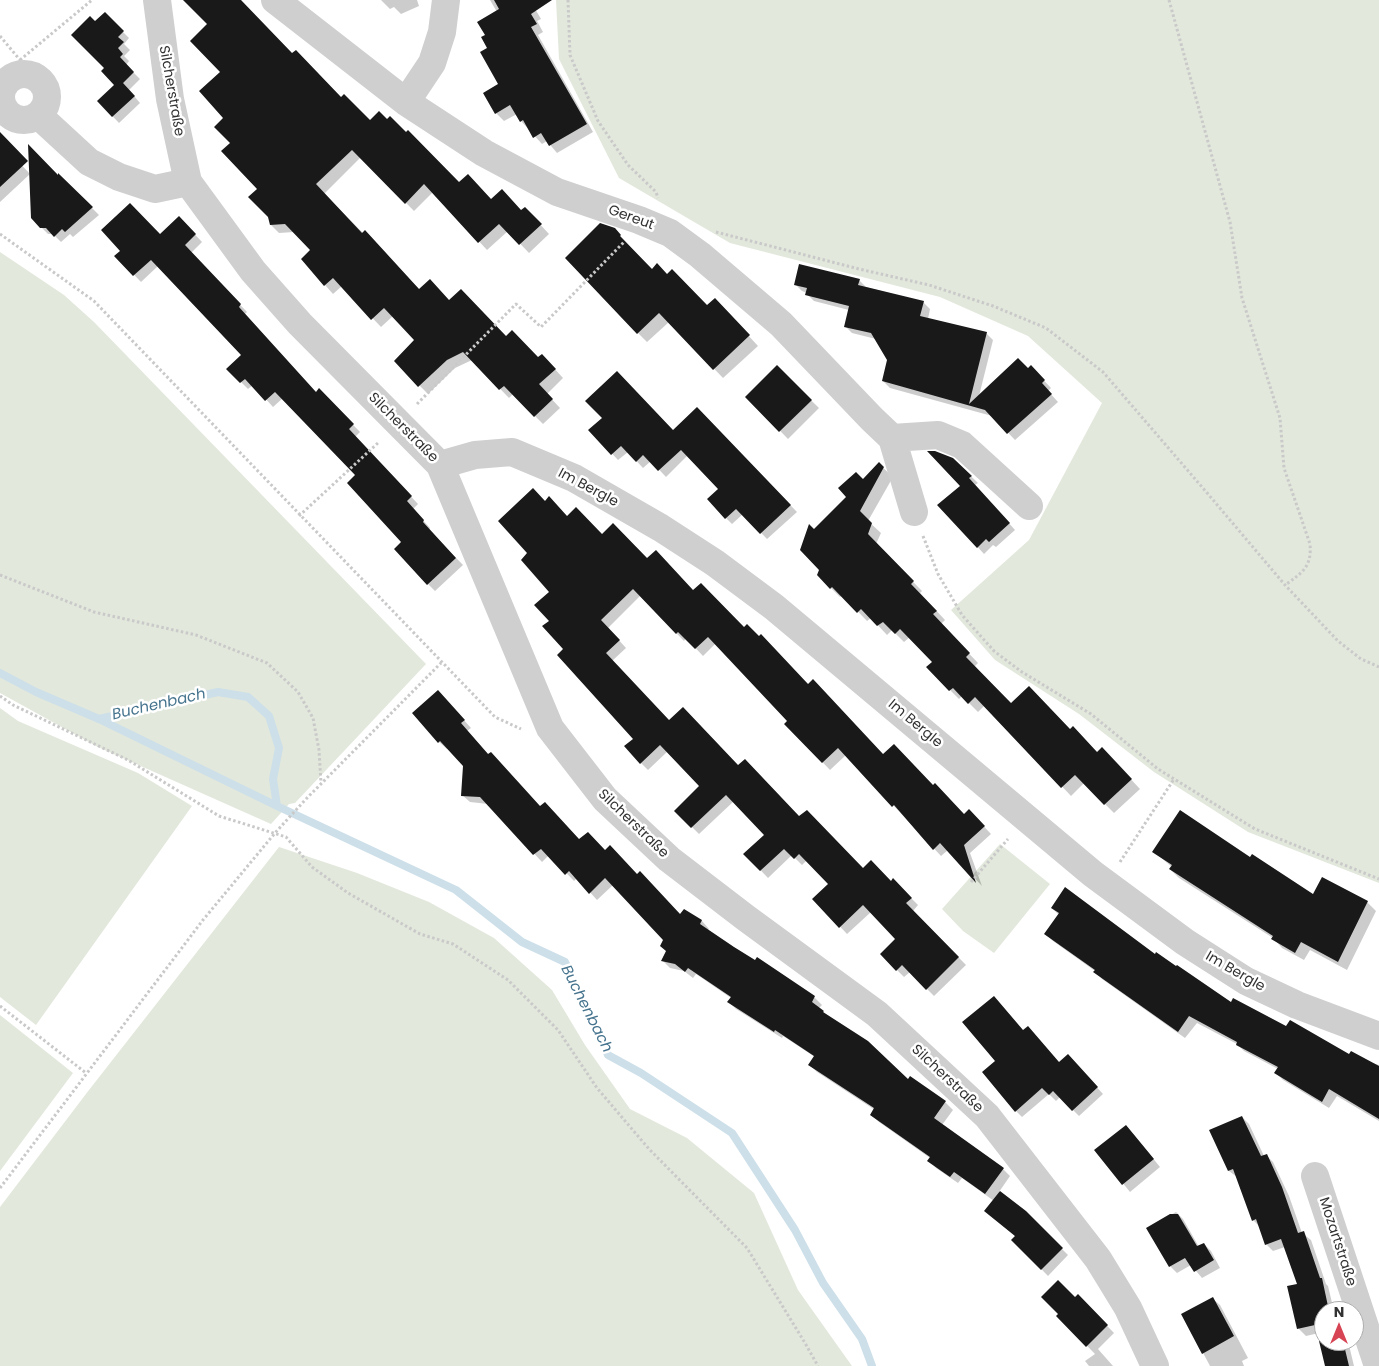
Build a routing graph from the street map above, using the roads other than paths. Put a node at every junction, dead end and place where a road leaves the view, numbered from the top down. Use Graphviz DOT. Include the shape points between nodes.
graph roads {
  1 [pos="156,0"];
  2 [pos="275,0"];
  3 [pos="446,0"];
  4 [pos="406,102"];
  5 [pos="39,116"];
  6 [pos="188,182"];
  7 [pos="892,438"];
  8 [pos="440,465"];
  9 [pos="1029,506"];
  10 [pos="914,512"];
  11 [pos="1379,1036"];
  12 [pos="1315,1176"];
  13 [pos="1155,1366"];
  14 [pos="1378,1366"];
  1 -- 6 [label="street, Silcherstraße" via="170,99"];
  2 -- 4 [label="street, Gereut"];
  3 -- 4 [label="street" via="442,32 432,63"];
  4 -- 7 [label="street, Gereut" via="484,153 557,192 670,234 700,255 781,324"];
  5 -- 5 [label="street" via="16,119 9,115 1,101 4,86 22,68 37,78 46,90 46,104"];
  5 -- 6 [label="street" via="89,162 119,177 155,189"];
  6 -- 8 [label="street, Silcherstraße" via="253,271 300,324"];
  7 -- 9 [label="street" via="938,435 962,445"];
  7 -- 10 [label="street, Gereut"];
  8 -- 11 [label="street, Im Bergle" via="475,455 512,452 574,478 661,528 774,606 1026,818 1185,942 1246,981 1297,1005"];
  8 -- 13 [label="street, Silcherstraße" via="550,728 605,800 669,859 877,1014 987,1116 1098,1259 1128,1308"];
  12 -- 14 [label="street, Mozartstraße"];
}
